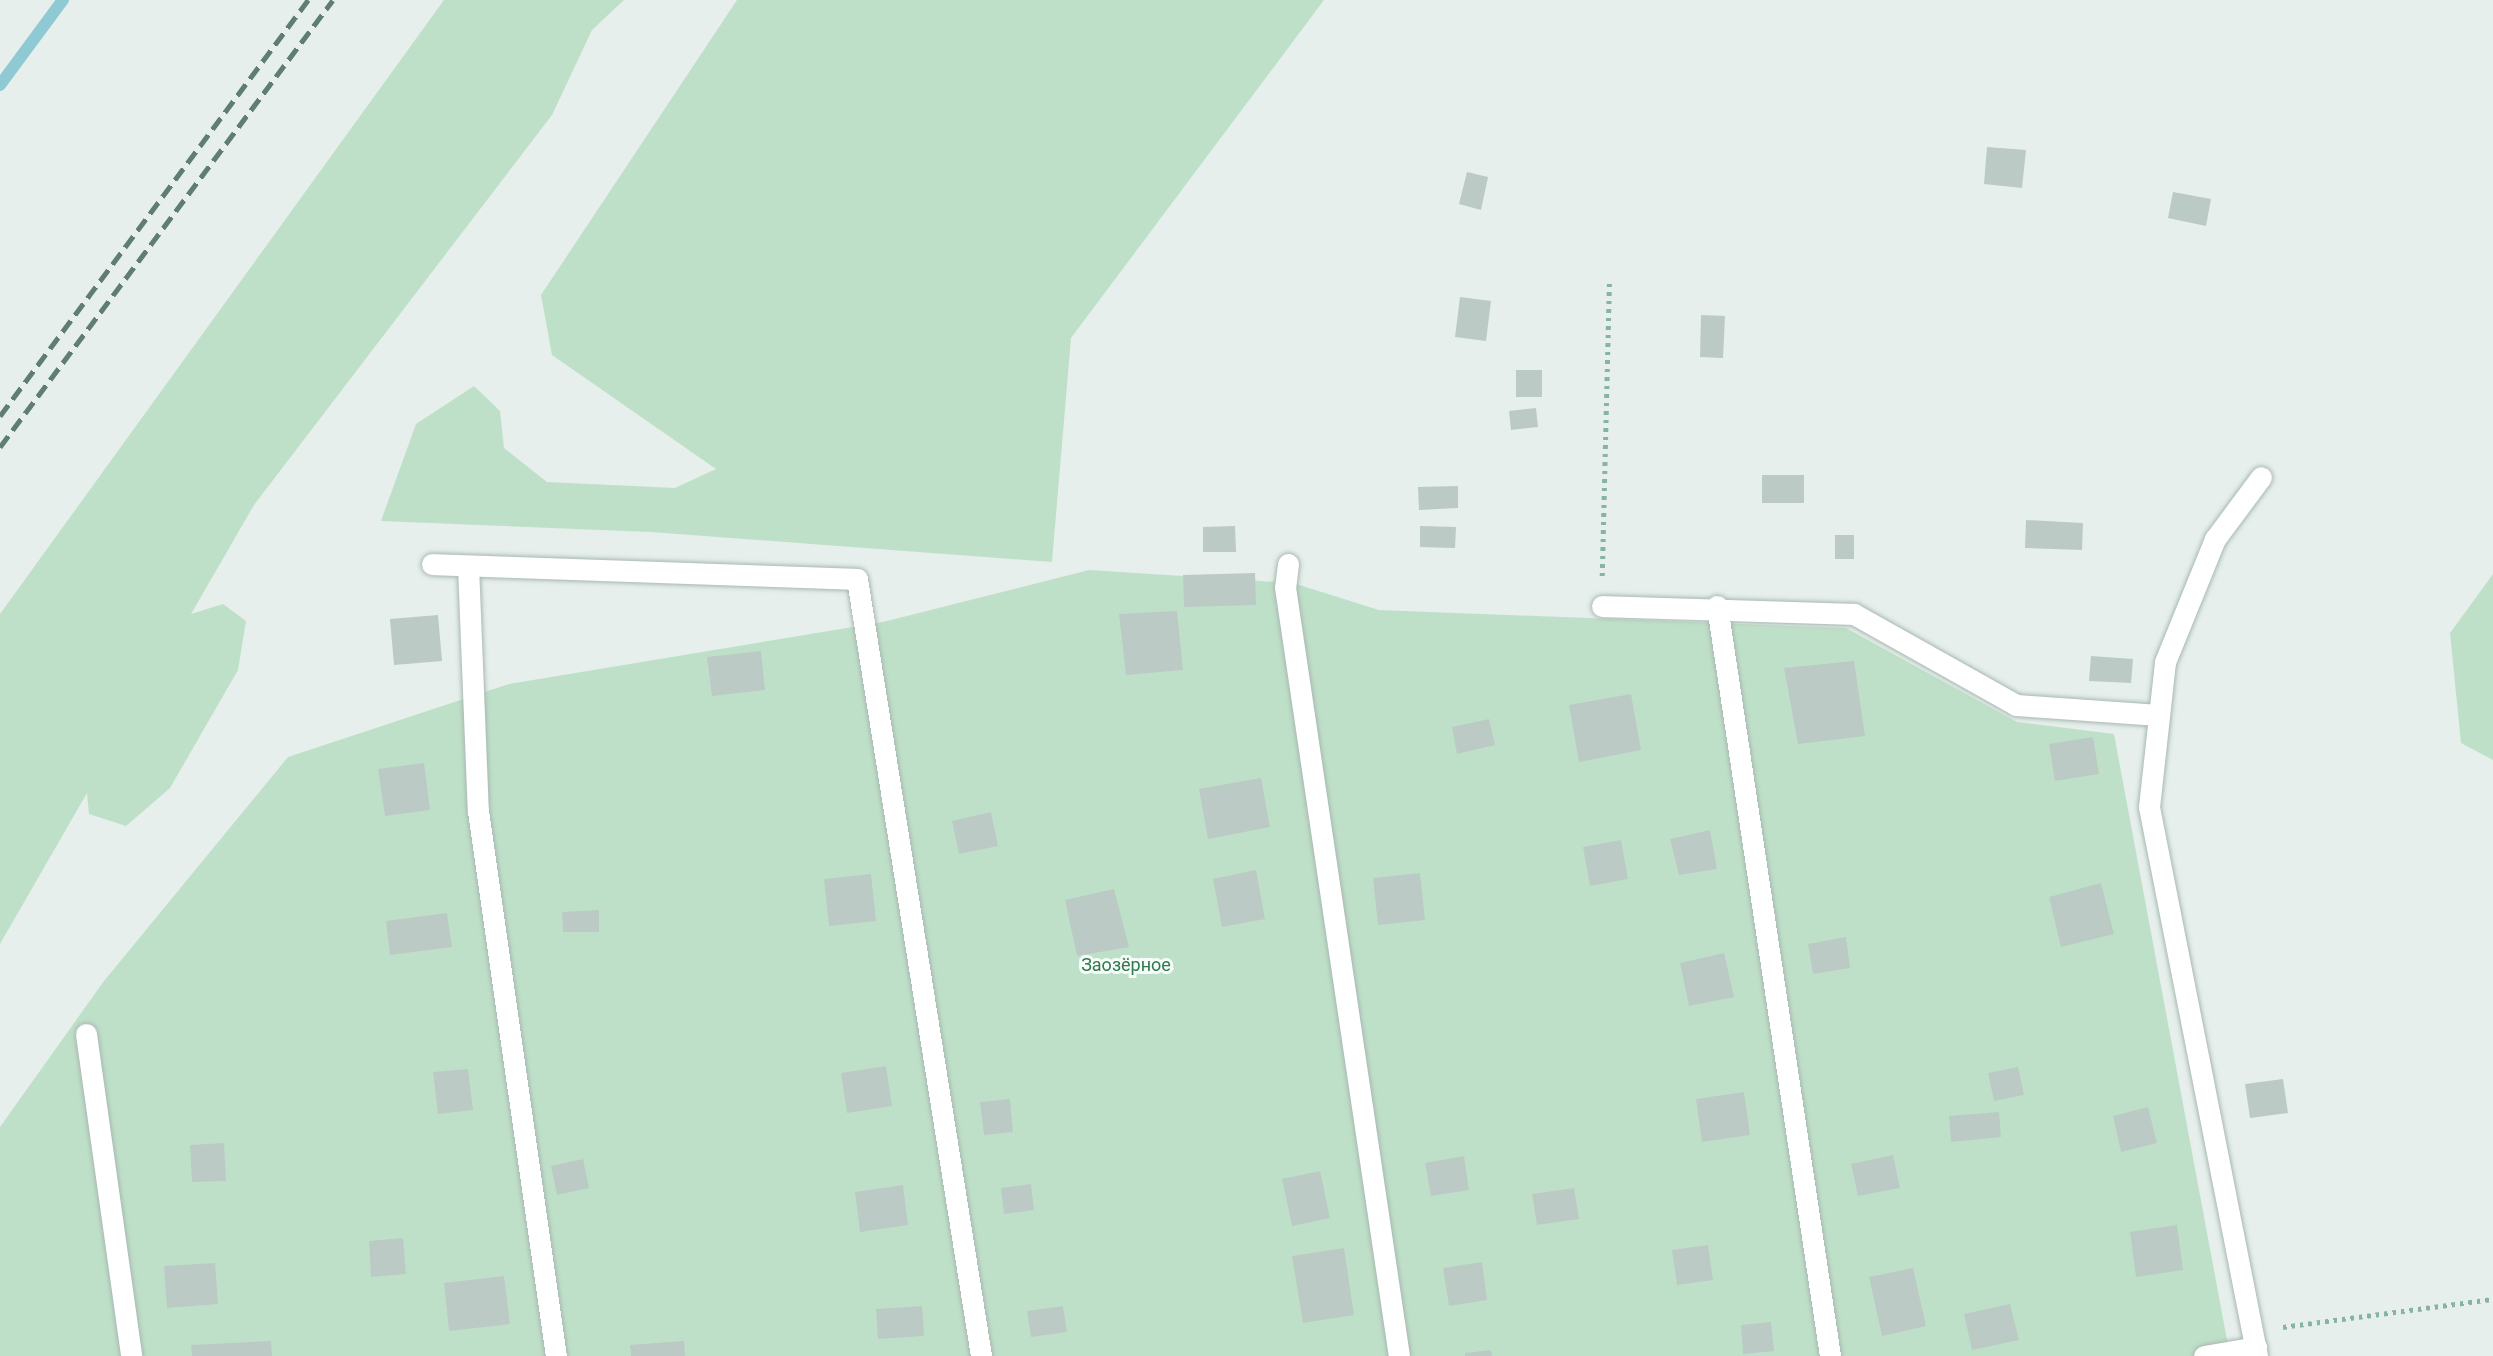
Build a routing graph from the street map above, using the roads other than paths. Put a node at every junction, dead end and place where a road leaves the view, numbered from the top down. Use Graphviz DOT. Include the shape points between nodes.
graph roads {
  1 [pos="2261,477"];
  2 [pos="432,564"];
  3 [pos="1288,564"];
  4 [pos="468,566"];
  5 [pos="1602,606"];
  6 [pos="1717,606"];
  7 [pos="2159,715"];
  8 [pos="86,1034"];
  9 [pos="2257,1352"];
  10 [pos="131,1356"];
  11 [pos="556,1356"];
  12 [pos="981,1356"];
  13 [pos="1399,1356"];
  14 [pos="1829,1356"];
  15 [pos="2204,1356"];
  1 -- 7 [label="street" via="2215,539 2165,662"];
  2 -- 4 [label="street"];
  3 -- 13 [label="street" via="1285,587"];
  4 -- 11 [label="street" via="478,811"];
  4 -- 12 [label="street" via="857,579"];
  5 -- 6 [label="street"];
  6 -- 7 [label="street" via="1854,614 2016,705"];
  6 -- 14 [label="street"];
  7 -- 9 [label="street" via="2149,807"];
  8 -- 10 [label="street"];
  9 -- 15 [label="street"];
}
